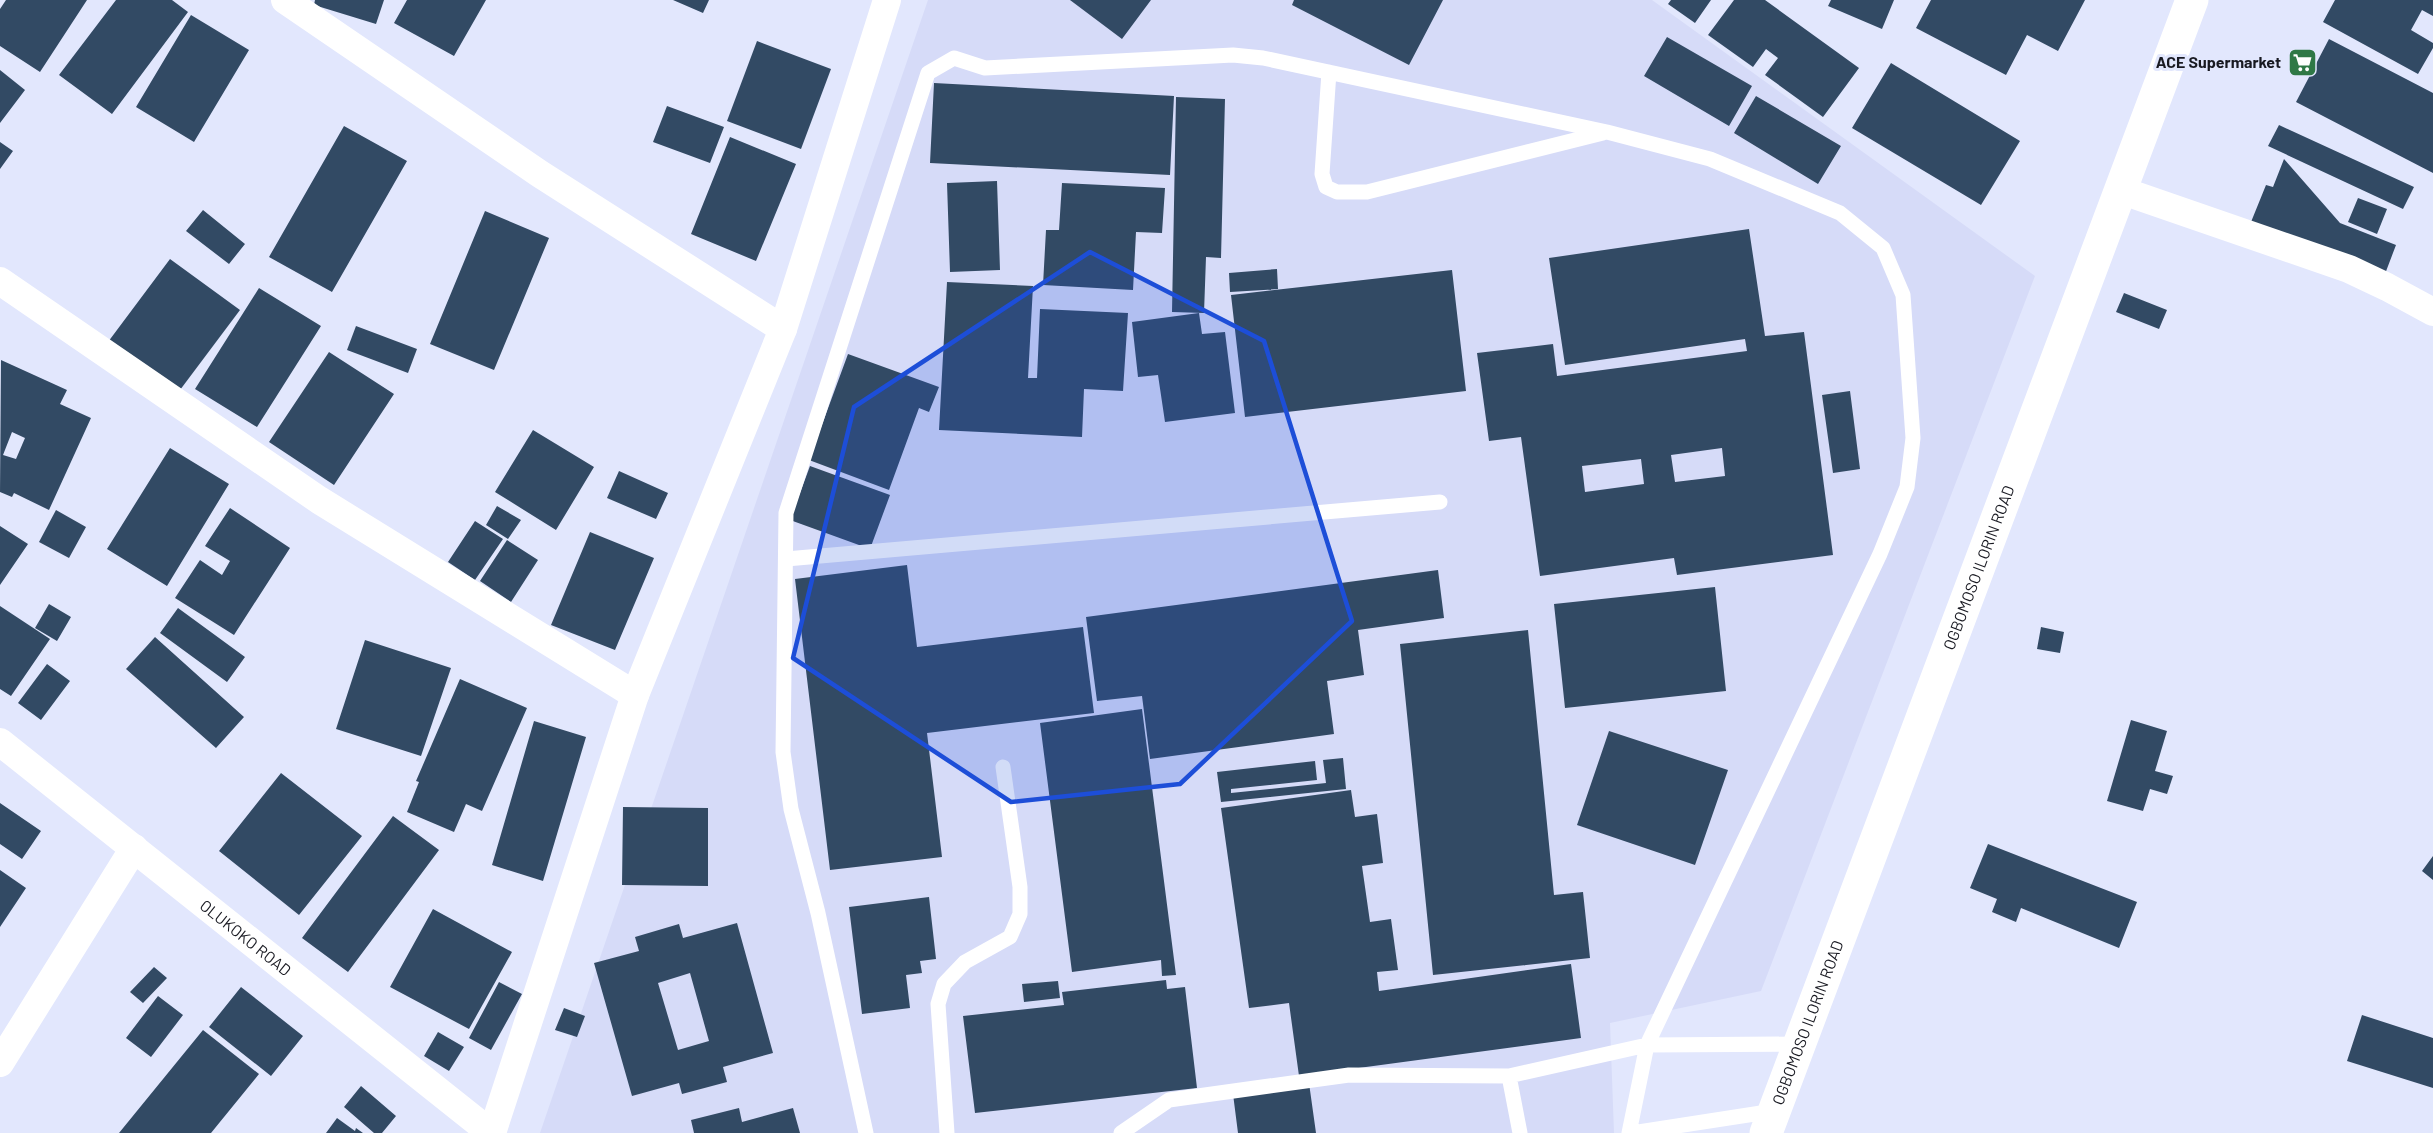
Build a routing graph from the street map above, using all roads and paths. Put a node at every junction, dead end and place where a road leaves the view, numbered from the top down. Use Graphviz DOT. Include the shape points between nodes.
graph roads {
  1 [pos="285,0"];
  2 [pos="887,0"];
  3 [pos="2192,0"];
  4 [pos="1329,72"];
  5 [pos="1607,132"];
  6 [pos="2120,189"];
  7 [pos="0,281"];
  8 [pos="2433,312"];
  9 [pos="783,329"];
  10 [pos="1440,502"];
  11 [pos="786,559"];
  12 [pos="635,695"];
  13 [pos="0,742"];
  14 [pos="1003,767"];
  15 [pos="134,848"];
  16 [pos="1799,1044"];
  17 [pos="1647,1045"];
  18 [pos="0,1063"];
  19 [pos="1509,1076"];
  20 [pos="1770,1122"];
  21 [pos="491,1133"];
  22 [pos="866,1133"];
  23 [pos="947,1133"];
  24 [pos="1121,1133"];
  25 [pos="1520,1133"];
  26 [pos="1631,1133"];
  1 -- 9 [label="street" via="540,174"];
  2 -- 9 [label="street"];
  3 -- 6 [label="highway, OGBOMOSO ILORIN ROAD"];
  4 -- 5 [label="lane"];
  4 -- 5 [label="lane" via="1322,174 1326,187 1337,192 1367,192"];
  4 -- 11 [label="lane" via="1233,54 985,68 954,58 928,73 786,513"];
  5 -- 17 [label="lane" via="1710,159 1840,213 1883,248 1903,295 1913,438 1907,487 1880,554"];
  6 -- 8 [label="street" via="2349,269"];
  6 -- 16 [label="highway, OGBOMOSO ILORIN ROAD"];
  7 -- 12 [label="street" via="319,500"];
  9 -- 12 [label="street"];
  10 -- 11 [label="lane"];
  11 -- 22 [label="lane" via="783,752 791,810 818,913"];
  12 -- 21 [label="street"];
  13 -- 15 [label="street, OLUKOKO ROAD"];
  14 -- 23 [label="lane" via="1020,887 1020,914 1010,937 965,962 944,984 938,1004"];
  15 -- 18 [label="street"];
  15 -- 21 [label="street, OLUKOKO ROAD"];
  16 -- 17 [label="lane"];
  16 -- 20 [label="highway, OGBOMOSO ILORIN ROAD"];
  17 -- 19 [label="lane"];
  17 -- 26 [label="lane"];
  19 -- 24 [label="lane" via="1349,1075 1180,1098 1169,1100"];
  19 -- 25 [label="lane"];
  20 -- 26 [label="lane"];
}
